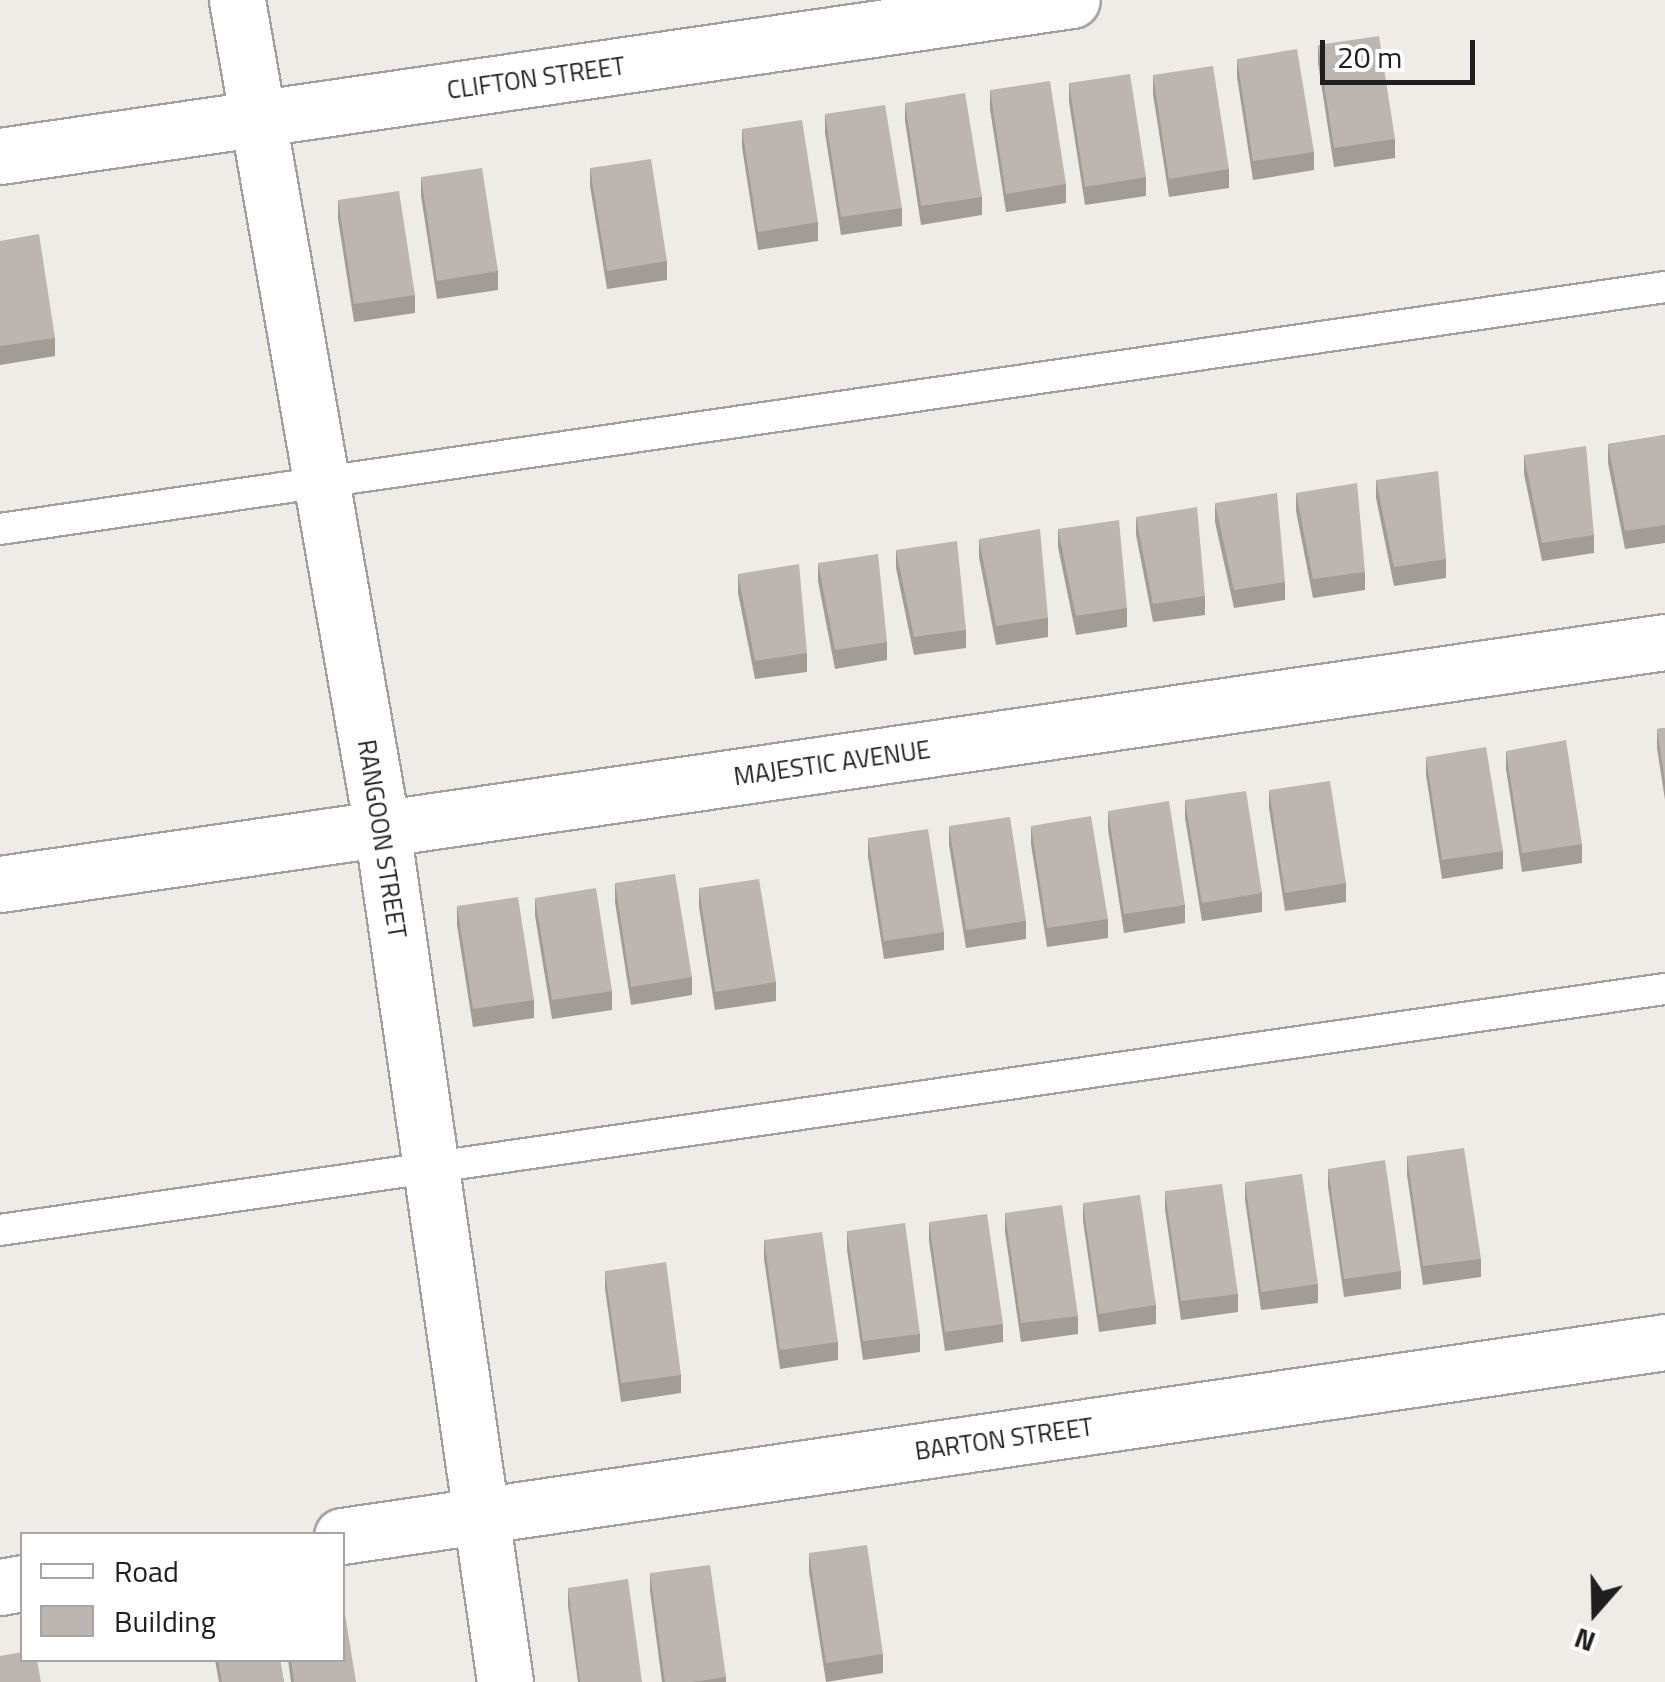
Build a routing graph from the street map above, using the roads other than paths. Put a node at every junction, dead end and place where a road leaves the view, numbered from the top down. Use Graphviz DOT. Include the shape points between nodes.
graph roads {
  1 [pos="237,0"];
  2 [pos="1072,0"];
  3 [pos="254,118"];
  4 [pos="0,156"];
  5 [pos="1665,287"];
  6 [pos="320,483"];
  7 [pos="0,529"];
  8 [pos="1665,642"];
  9 [pos="382,828"];
  10 [pos="0,884"];
  11 [pos="1665,989"];
  12 [pos="431,1168"];
  13 [pos="0,1230"];
  14 [pos="1665,1342"];
  15 [pos="482,1515"];
  16 [pos="345,1536"];
  17 [pos="504,1682"];
  1 -- 3 [label="street, RANGOON STREET"];
  2 -- 3 [label="street, CLIFTON STREET"];
  3 -- 4 [label="street, CLIFTON STREET"];
  3 -- 6 [label="street, RANGOON STREET"];
  5 -- 6 [label="lane"];
  6 -- 7 [label="lane"];
  6 -- 9 [label="street, RANGOON STREET"];
  8 -- 9 [label="street, MAJESTIC AVENUE"];
  9 -- 10 [label="street, MAJESTIC AVENUE"];
  9 -- 12 [label="street, RANGOON STREET"];
  11 -- 12 [label="lane"];
  12 -- 13 [label="lane"];
  12 -- 15 [label="street, RANGOON STREET"];
  14 -- 15 [label="street, BARTON STREET"];
  15 -- 16 [label="street, BARTON STREET"];
  15 -- 17 [label="street, RANGOON STREET"];
}
